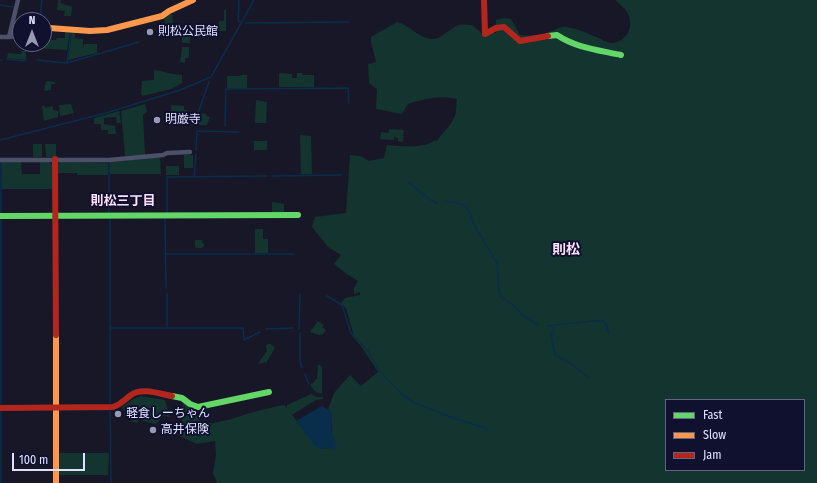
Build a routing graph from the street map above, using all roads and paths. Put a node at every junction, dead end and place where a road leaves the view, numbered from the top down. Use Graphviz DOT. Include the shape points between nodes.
graph roads {
  1 [pos="18,0"];
  2 [pos="193,0"];
  3 [pos="484,0"];
  4 [pos="52,28"];
  5 [pos="0,36"];
  6 [pos="12,36"];
  7 [pos="9,37"];
  8 [pos="621,55"];
  9 [pos="190,152"];
  10 [pos="55,159"];
  11 [pos="0,160"];
  12 [pos="55,215"];
  13 [pos="298,215"];
  14 [pos="0,216"];
  15 [pos="269,392"];
  16 [pos="0,408"];
  17 [pos="56,408"];
  18 [pos="56,483"];
  1 -- 7 [label="street"];
  2 -- 4 [label="street" via="162,16 107,30"];
  3 -- 8 [label="street" via="485,34 504,27 520,41 557,35 574,43"];
  5 -- 7 [label="street"];
  6 -- 7 [label="street"];
  9 -- 10 [label="street" via="109,160"];
  10 -- 11 [label="street"];
  10 -- 12 [label="street"];
  12 -- 13 [label="street"];
  12 -- 14 [label="street"];
  12 -- 17 [label="street"];
  15 -- 17 [label="street" via="198,407 182,398 136,392 121,404 110,407"];
  16 -- 17 [label="street"];
  17 -- 18 [label="street"];
}
